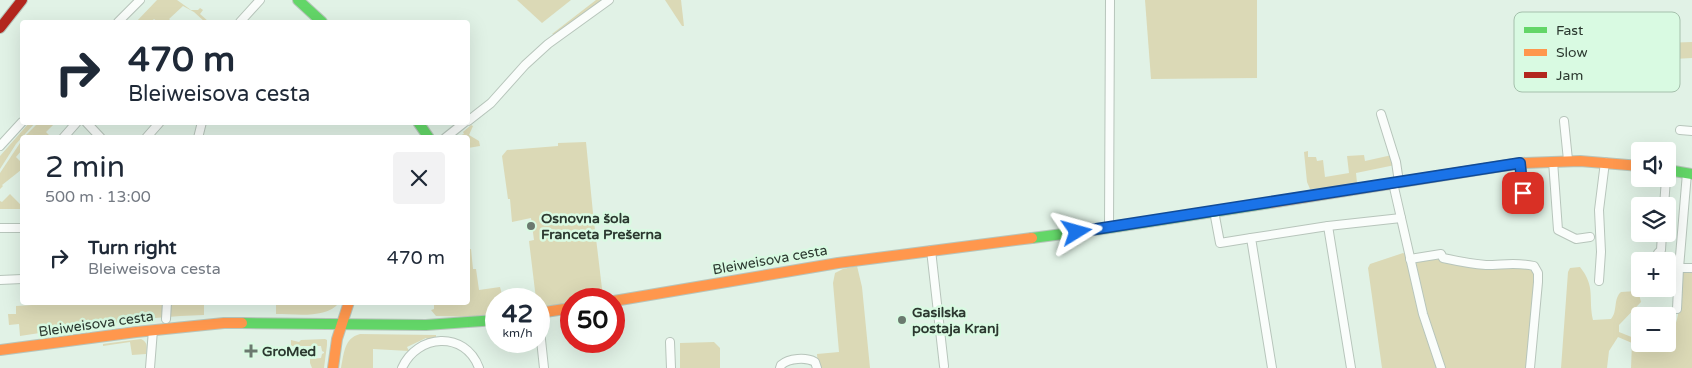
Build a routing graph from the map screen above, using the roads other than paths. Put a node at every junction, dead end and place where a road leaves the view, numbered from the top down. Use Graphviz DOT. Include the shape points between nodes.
graph roads {
  1 [pos="22,0"];
  2 [pos="140,0"];
  3 [pos="260,0"];
  4 [pos="298,0"];
  5 [pos="609,0"];
  6 [pos="1110,0"];
  7 [pos="120,20"];
  8 [pos="242,20"];
  9 [pos="320,20"];
  10 [pos="0,28"];
  11 [pos="1381,114"];
  12 [pos="470,119"];
  13 [pos="1564,121"];
  14 [pos="20,124"];
  15 [pos="74,125"];
  16 [pos="89,125"];
  17 [pos="157,125"];
  18 [pos="462,125"];
  19 [pos="1680,130"];
  20 [pos="1692,131"];
  21 [pos="66,135"];
  22 [pos="98,135"];
  23 [pos="149,135"];
  24 [pos="449,135"];
  25 [pos="0,146"];
  26 [pos="1568,160"];
  27 [pos="1553,161"];
  28 [pos="1605,162"];
  29 [pos="1520,163"];
  30 [pos="1631,165"];
  31 [pos="1676,171"];
  32 [pos="1689,173"];
  33 [pos="1396,182"];
  34 [pos="1523,193"];
  35 [pos="1214,211"];
  36 [pos="1401,218"];
  37 [pos="1328,226"];
  38 [pos="0,228"];
  39 [pos="20,228"];
  40 [pos="1109,228"];
  41 [pos="1590,237"];
  42 [pos="1250,238"];
  43 [pos="931,250"];
  44 [pos="1410,259"];
  45 [pos="1679,268"];
  46 [pos="1692,268"];
  47 [pos="0,280"];
  48 [pos="20,280"];
  49 [pos="1599,281"];
  50 [pos="625,299"];
  51 [pos="167,305"];
  52 [pos="348,305"];
  53 [pos="1677,309"];
  54 [pos="166,320"];
  55 [pos="485,321"];
  56 [pos="342,323"];
  57 [pos="153,330"];
  58 [pos="670,342"];
  59 [pos="0,350"];
  60 [pos="542,353"];
  61 [pos="944,366"];
  62 [pos="150,368"];
  63 [pos="333,368"];
  64 [pos="402,368"];
  65 [pos="479,368"];
  66 [pos="544,368"];
  67 [pos="671,368"];
  68 [pos="780,368"];
  69 [pos="817,368"];
  70 [pos="1272,368"];
  71 [pos="1351,368"];
  72 [pos="1441,368"];
  73 [pos="1530,368"];
  1 -- 10 [label="main road"];
  2 -- 7 [label="street"];
  3 -- 8 [label="street"];
  4 -- 9 [label="main road"];
  5 -- 12 [label="street" via="548,44"];
  6 -- 40 [label="street"];
  11 -- 33 [label="street" via="1396,162"];
  13 -- 26 [label="street"];
  14 -- 25 [label="street"];
  15 -- 21 [label="street"];
  16 -- 22 [label="street"];
  17 -- 23 [label="street"];
  18 -- 24 [label="street"];
  19 -- 20 [label="street"];
  26 -- 27 [label="main road, Bleiweisova cesta"];
  26 -- 28 [label="main road, Bleiweisova cesta"];
  27 -- 29 [label="main road, Bleiweisova cesta"];
  27 -- 41 [label="street" via="1558,230 1576,238"];
  28 -- 30 [label="main road, Bleiweisova cesta"];
  28 -- 49 [label="street" via="1599,210"];
  29 -- 33 [label="main road, Bleiweisova cesta"];
  29 -- 34 [label="street"];
  31 -- 32 [label="main road"];
  32 -- 45 [label="street"];
  33 -- 35 [label="main road, Bleiweisova cesta"];
  33 -- 36 [label="street"];
  35 -- 40 [label="main road, Bleiweisova cesta"];
  35 -- 42 [label="street" via="1220,243"];
  36 -- 37 [label="street"];
  36 -- 44 [label="street"];
  37 -- 42 [label="street"];
  37 -- 71 [label="street"];
  38 -- 39 [label="street"];
  40 -- 43 [label="main road, Bleiweisova cesta"];
  42 -- 70 [label="street"];
  43 -- 50 [label="main road, Bleiweisova cesta"];
  43 -- 61 [label="street"];
  44 -- 72 [label="street" via="1423,314"];
  44 -- 73 [label="street" via="1441,254 1443,258 1464,263 1534,266 1538,282"];
  45 -- 46 [label="street"];
  45 -- 53 [label="street"];
  47 -- 48 [label="street"];
  51 -- 54 [label="street"];
  52 -- 56 [label="main road"];
  55 -- 56 [label="main road, Bleiweisova cesta" via="432,325"];
  56 -- 57 [label="main road, Bleiweisova cesta" via="230,323"];
  56 -- 63 [label="main road"];
  57 -- 59 [label="main road, Bleiweisova cesta"];
  57 -- 62 [label="street"];
  58 -- 67 [label="street"];
  60 -- 66 [label="street"];
  64 -- 65 [label="street" via="414,352 437,341 451,341 464,348"];
  68 -- 69 [label="street" via="788,360 808,359 815,362"];
}
